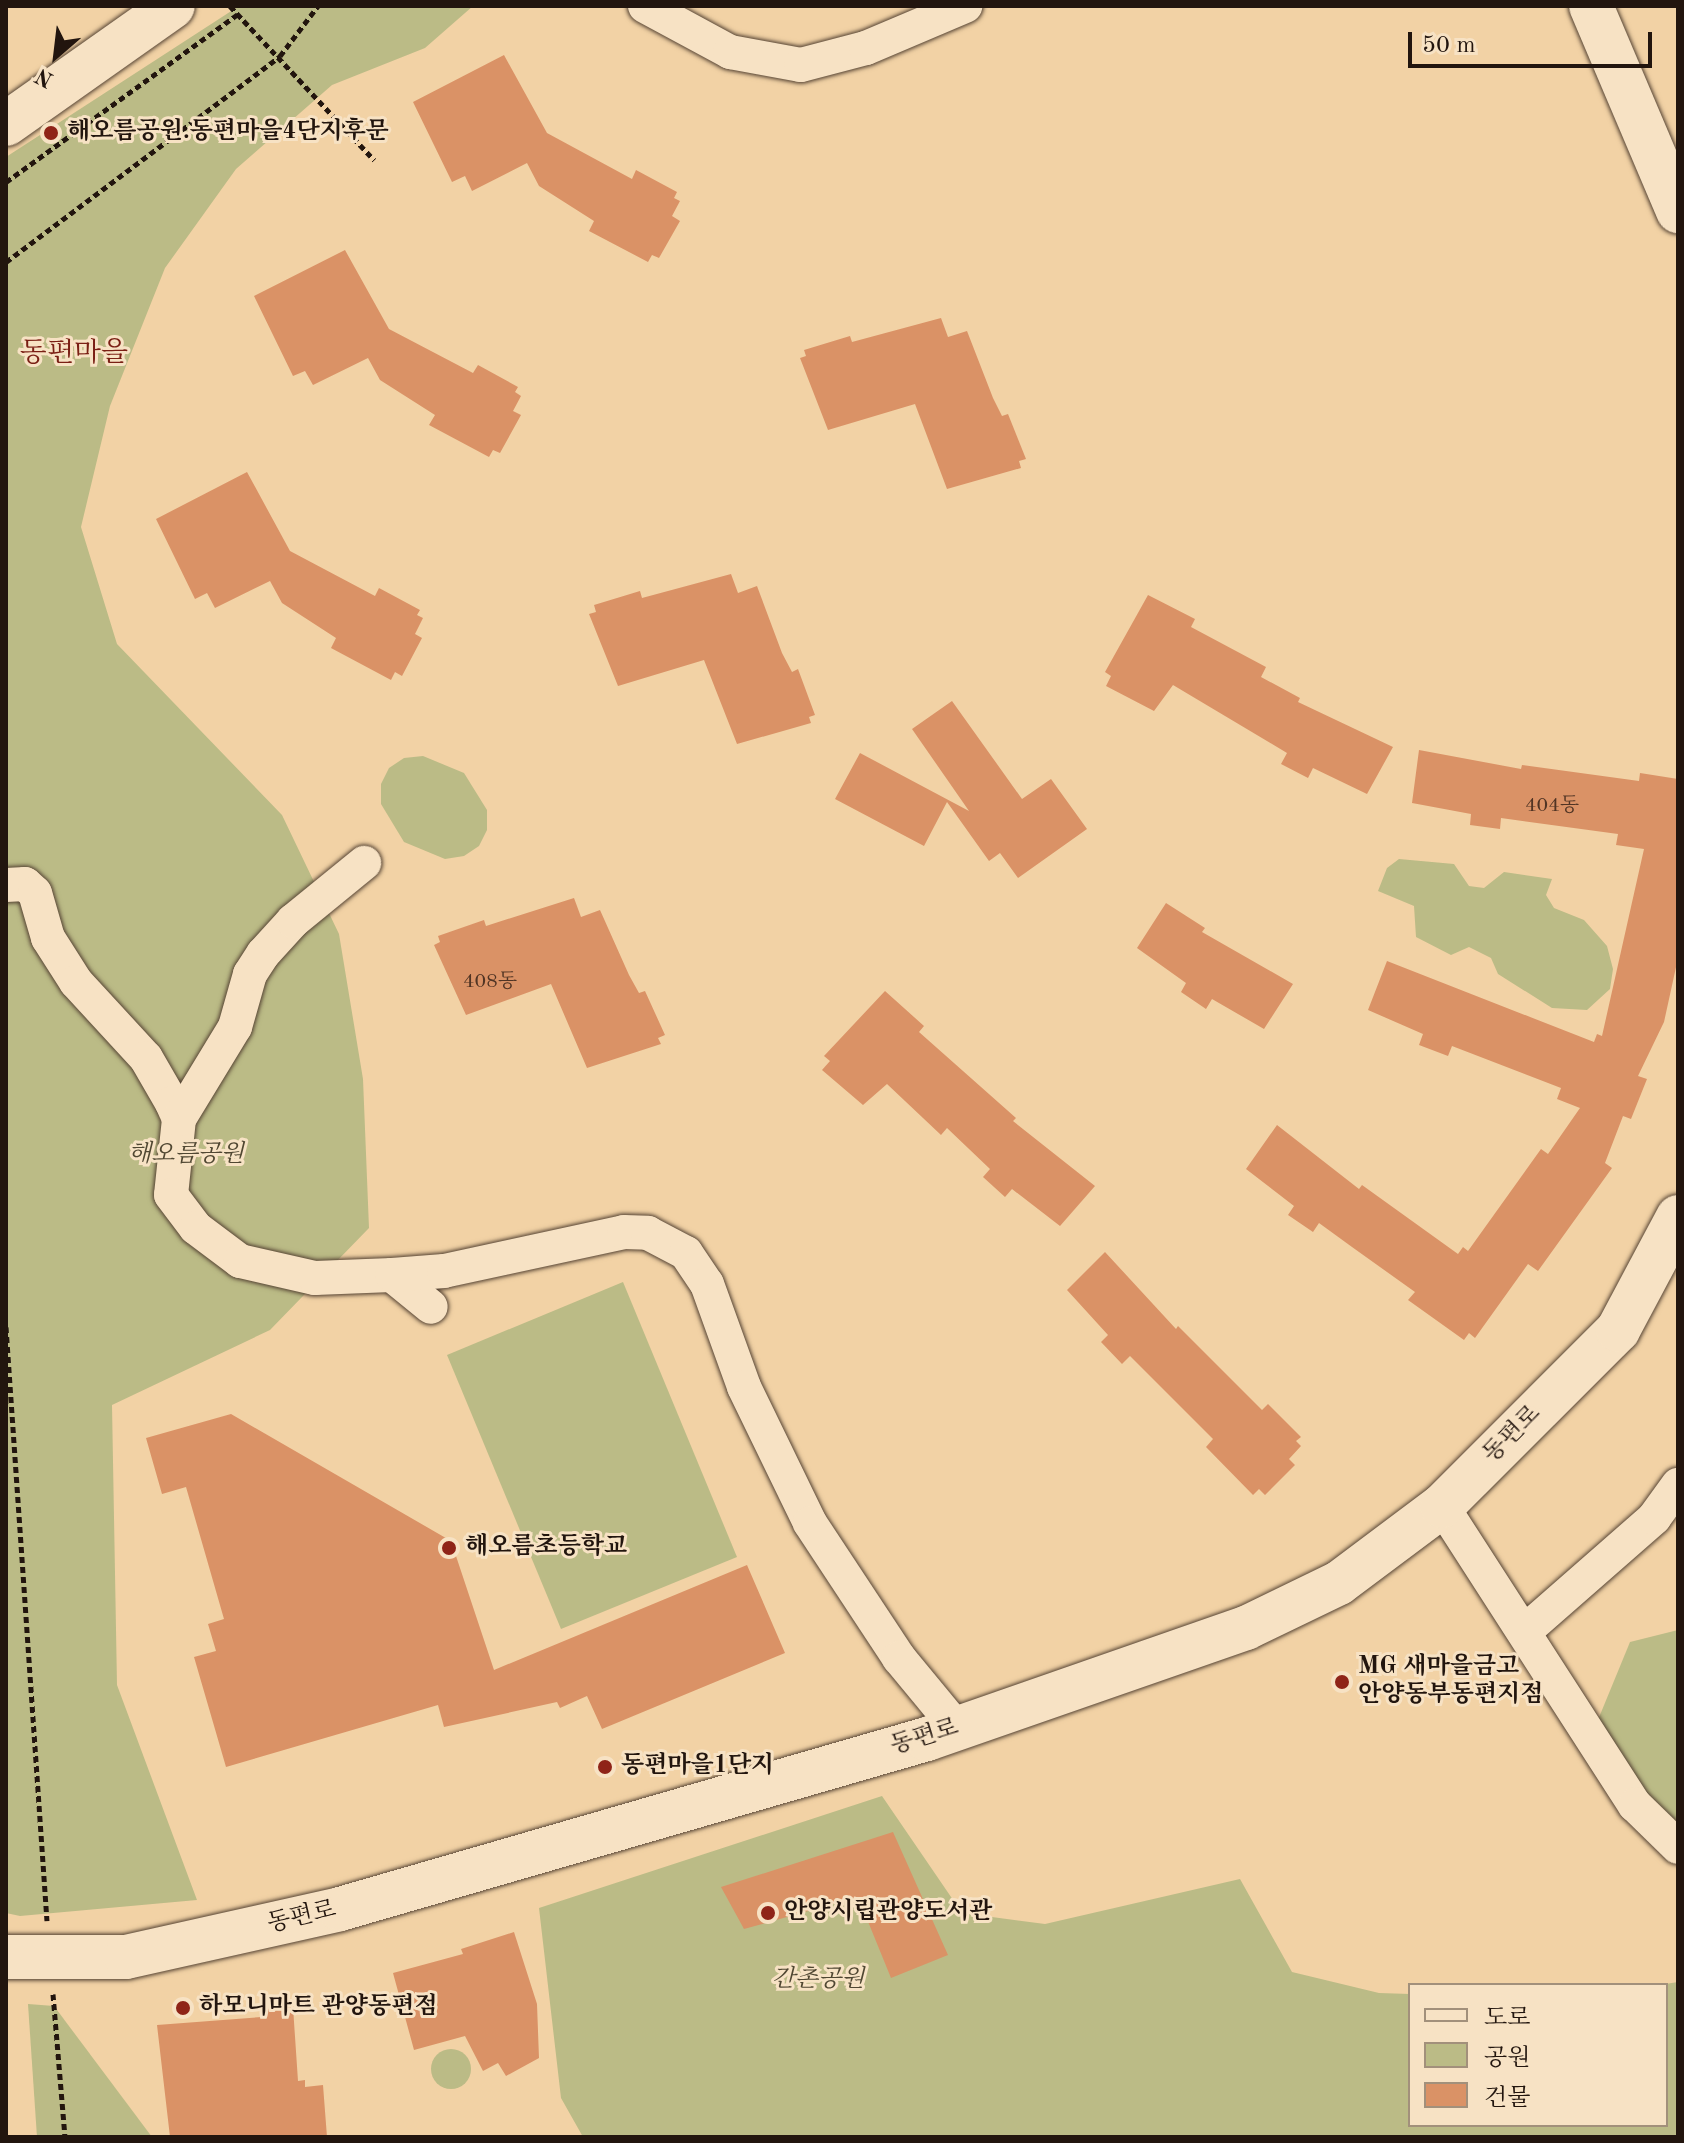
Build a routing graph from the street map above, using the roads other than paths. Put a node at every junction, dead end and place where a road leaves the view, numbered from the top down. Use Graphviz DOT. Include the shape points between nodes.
graph roads {
  1 [pos="173,6"];
  2 [pos="645,6"];
  3 [pos="1591,6"];
  4 [pos="957,8"];
  5 [pos="6,124"];
  6 [pos="1678,211"];
  7 [pos="364,863"];
  8 [pos="6,885"];
  9 [pos="179,1119"];
  10 [pos="1678,1217"];
  11 [pos="392,1275"];
  12 [pos="431,1307"];
  13 [pos="1678,1485"];
  14 [pos="1442,1506"];
  15 [pos="1524,1632"];
  16 [pos="957,1728"];
  17 [pos="1678,1847"];
  18 [pos="6,1957"];
  1 -- 5 [label="street"];
  2 -- 4 [label="street" via="730,52 801,65 866,48"];
  3 -- 6 [label="street"];
  7 -- 9 [label="street" via="293,921 263,954 250,974 235,1027"];
  8 -- 9 [label="street" via="25,884 35,893 48,938 76,982 146,1058"];
  9 -- 11 [label="street" via="171,1195 196,1228 240,1261 315,1278"];
  10 -- 14 [label="street, 동편로" via="1618,1330"];
  11 -- 12 [label="street"];
  11 -- 16 [label="street" via="444,1271 624,1232 648,1233 686,1253 707,1284 744,1387 810,1523 899,1658"];
  13 -- 15 [label="street" via="1654,1518"];
  14 -- 15 [label="street"];
  14 -- 16 [label="street, 동편로" via="1339,1583 1246,1628"];
  15 -- 17 [label="street" via="1635,1805"];
  16 -- 18 [label="street, 동편로" via="340,1909 126,1957"];
}
